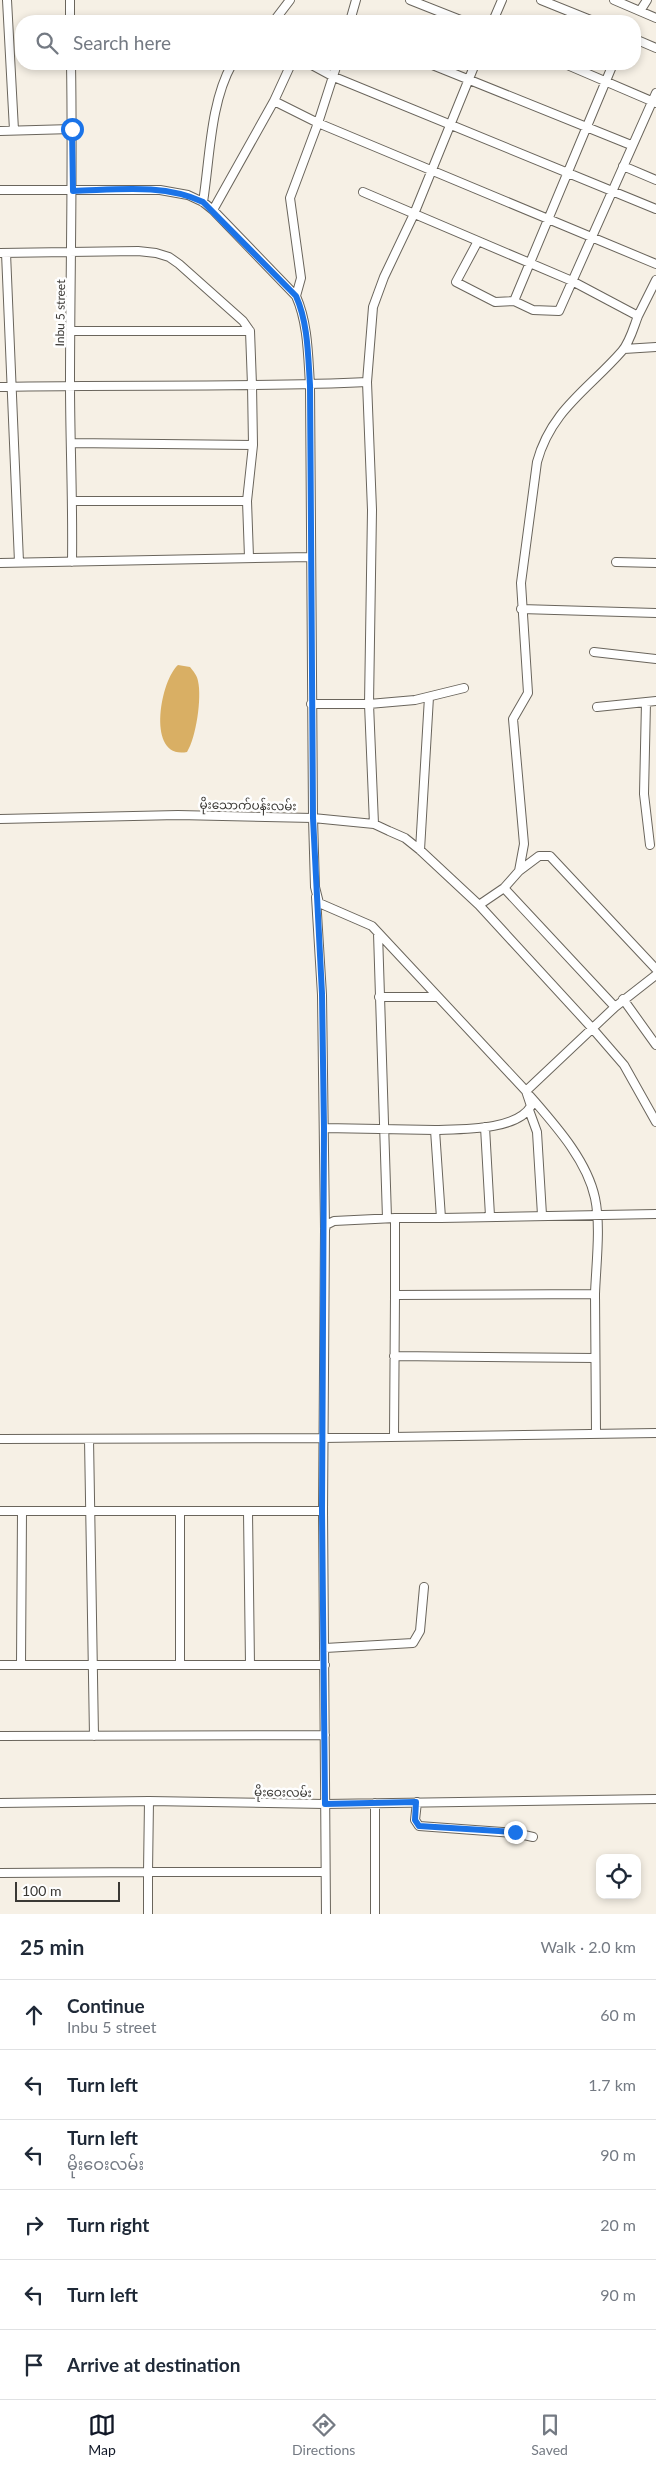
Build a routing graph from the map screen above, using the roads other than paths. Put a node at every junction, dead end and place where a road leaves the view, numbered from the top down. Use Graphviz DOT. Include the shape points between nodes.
graph roads {
  1 [pos="7,0"];
  2 [pos="70,0"];
  3 [pos="290,0"];
  4 [pos="356,0"];
  5 [pos="410,0"];
  6 [pos="502,0"];
  7 [pos="541,0"];
  8 [pos="614,0"];
  9 [pos="647,0"];
  10 [pos="640,11"];
  11 [pos="70,15"];
  12 [pos="279,15"];
  13 [pos="352,15"];
  14 [pos="448,15"];
  15 [pos="496,15"];
  16 [pos="578,15"];
  17 [pos="656,18"];
  18 [pos="641,42"];
  19 [pos="656,48"];
  20 [pos="71,70"];
  21 [pos="229,70"];
  22 [pos="288,70"];
  23 [pos="321,70"];
  24 [pos="336,70"];
  25 [pos="444,70"];
  26 [pos="472,70"];
  27 [pos="579,70"];
  28 [pos="611,70"];
  29 [pos="334,77"];
  30 [pos="468,80"];
  31 [pos="606,81"];
  32 [pos="656,93"];
  33 [pos="274,101"];
  34 [pos="654,102"];
  35 [pos="318,123"];
  36 [pos="450,126"];
  37 [pos="587,127"];
  38 [pos="72,129"];
  39 [pos="14,130"];
  40 [pos="0,131"];
  41 [pos="631,145"];
  42 [pos="623,166"];
  43 [pos="432,170"];
  44 [pos="568,173"];
  45 [pos="656,180"];
  46 [pos="0,190"];
  47 [pos="73,191"];
  48 [pos="362,192"];
  49 [pos="612,192"];
  50 [pos="203,202"];
  51 [pos="656,209"];
  52 [pos="213,210"];
  53 [pos="414,214"];
  54 [pos="550,218"];
  55 [pos="590,238"];
  56 [pos="478,241"];
  57 [pos="72,252"];
  58 [pos="3,254"];
  59 [pos="531,263"];
  60 [pos="656,264"];
  61 [pos="656,280"];
  62 [pos="572,281"];
  63 [pos="296,296"];
  64 [pos="514,301"];
  65 [pos="638,316"];
  66 [pos="70,331"];
  67 [pos="250,331"];
  68 [pos="656,347"];
  69 [pos="624,349"];
  70 [pos="367,382"];
  71 [pos="70,384"];
  72 [pos="252,385"];
  73 [pos="310,385"];
  74 [pos="0,387"];
  75 [pos="12,387"];
  76 [pos="72,443"];
  77 [pos="253,444"];
  78 [pos="74,501"];
  79 [pos="247,501"];
  80 [pos="249,557"];
  81 [pos="311,557"];
  82 [pos="0,562"];
  83 [pos="19,562"];
  84 [pos="72,562"];
  85 [pos="616,562"];
  86 [pos="656,563"];
  87 [pos="521,609"];
  88 [pos="656,613"];
  89 [pos="594,652"];
  90 [pos="656,659"];
  91 [pos="464,688"];
  92 [pos="428,697"];
  93 [pos="656,701"];
  94 [pos="646,702"];
  95 [pos="311,704"];
  96 [pos="369,704"];
  97 [pos="597,708"];
  98 [pos="313,818"];
  99 [pos="0,819"];
  100 [pos="374,824"];
  101 [pos="650,845"];
  102 [pos="420,850"];
  103 [pos="519,871"];
  104 [pos="504,888"];
  105 [pos="316,897"];
  106 [pos="479,905"];
  107 [pos="378,933"];
  108 [pos="656,969"];
  109 [pos="656,975"];
  110 [pos="379,997"];
  111 [pos="438,997"];
  112 [pos="624,999"];
  113 [pos="615,1007"];
  114 [pos="592,1028"];
  115 [pos="656,1045"];
  116 [pos="526,1091"];
  117 [pos="529,1110"];
  118 [pos="656,1122"];
  119 [pos="485,1127"];
  120 [pos="324,1128"];
  121 [pos="384,1130"];
  122 [pos="435,1130"];
  123 [pos="597,1214"];
  124 [pos="656,1214"];
  125 [pos="542,1215"];
  126 [pos="490,1216"];
  127 [pos="391,1218"];
  128 [pos="441,1218"];
  129 [pos="325,1230"];
  130 [pos="595,1294"];
  131 [pos="395,1295"];
  132 [pos="394,1356"];
  133 [pos="595,1358"];
  134 [pos="596,1433"];
  135 [pos="656,1433"];
  136 [pos="394,1436"];
  137 [pos="323,1438"];
  138 [pos="0,1439"];
  139 [pos="89,1439"];
  140 [pos="0,1511"];
  141 [pos="322,1511"];
  142 [pos="22,1512"];
  143 [pos="91,1512"];
  144 [pos="248,1512"];
  145 [pos="180,1513"];
  146 [pos="424,1587"];
  147 [pos="325,1648"];
  148 [pos="0,1665"];
  149 [pos="93,1665"];
  150 [pos="250,1665"];
  151 [pos="325,1665"];
  152 [pos="21,1666"];
  153 [pos="180,1666"];
  154 [pos="325,1735"];
  155 [pos="0,1736"];
  156 [pos="94,1736"];
  157 [pos="656,1799"];
  158 [pos="149,1801"];
  159 [pos="375,1802"];
  160 [pos="416,1802"];
  161 [pos="0,1803"];
  162 [pos="325,1804"];
  163 [pos="533,1836"];
  164 [pos="148,1872"];
  165 [pos="325,1872"];
  166 [pos="0,1873"];
  167 [pos="148,1914"];
  168 [pos="326,1914"];
  169 [pos="375,1914"];
  1 -- 39 [label="street"];
  2 -- 11 [label="street"];
  3 -- 12 [label="street"];
  4 -- 13 [label="street"];
  5 -- 14 [label="street"];
  6 -- 15 [label="street"];
  7 -- 16 [label="street"];
  8 -- 10 [label="street"];
  9 -- 10 [label="street"];
  10 -- 17 [label="street"];
  18 -- 19 [label="street"];
  20 -- 38 [label="street, Inbu 5 street"];
  21 -- 50 [label="street" via="217,107"];
  22 -- 33 [label="street"];
  23 -- 29 [label="street"];
  24 -- 29 [label="street"];
  25 -- 30 [label="street"];
  26 -- 30 [label="street"];
  27 -- 31 [label="street"];
  28 -- 31 [label="street"];
  29 -- 35 [label="street"];
  29 -- 36 [label="street"];
  30 -- 36 [label="street"];
  30 -- 37 [label="street"];
  31 -- 34 [label="street"];
  31 -- 37 [label="street"];
  32 -- 34 [label="street"];
  33 -- 35 [label="street"];
  33 -- 52 [label="street"];
  34 -- 41 [label="street"];
  35 -- 43 [label="street"];
  35 -- 63 [label="street" via="290,198 300,278"];
  36 -- 43 [label="street"];
  36 -- 44 [label="street"];
  37 -- 41 [label="street"];
  37 -- 44 [label="street"];
  38 -- 39 [label="street"];
  38 -- 47 [label="street, Inbu 5 street"];
  39 -- 40 [label="street"];
  41 -- 42 [label="street"];
  42 -- 45 [label="street"];
  42 -- 49 [label="street"];
  43 -- 53 [label="street"];
  43 -- 54 [label="street"];
  44 -- 49 [label="street"];
  44 -- 54 [label="street"];
  46 -- 47 [label="street"];
  47 -- 50 [label="street" via="160,190 188,195"];
  47 -- 57 [label="street, Inbu 5 street"];
  48 -- 53 [label="street"];
  49 -- 51 [label="street"];
  49 -- 55 [label="street"];
  50 -- 52 [label="street"];
  52 -- 63 [label="street"];
  53 -- 56 [label="street"];
  53 -- 70 [label="street" via="377,293"];
  54 -- 55 [label="street"];
  54 -- 59 [label="street"];
  55 -- 60 [label="street"];
  55 -- 62 [label="street"];
  56 -- 59 [label="street"];
  56 -- 64 [label="street" via="456,282 495,302"];
  57 -- 58 [label="street"];
  57 -- 66 [label="street, Inbu 5 street"];
  57 -- 67 [label="street" via="138,251 169,257 234,312"];
  58 -- 75 [label="street"];
  59 -- 62 [label="street"];
  59 -- 64 [label="street"];
  61 -- 65 [label="street"];
  62 -- 64 [label="street" via="559,311 533,310"];
  62 -- 65 [label="street"];
  63 -- 73 [label="street" via="305,328"];
  65 -- 69 [label="street"];
  66 -- 67 [label="street"];
  66 -- 71 [label="street, Inbu 5 street"];
  67 -- 72 [label="street"];
  68 -- 69 [label="street"];
  69 -- 87 [label="street" via="571,400 542,443 521,582"];
  70 -- 73 [label="street"];
  70 -- 96 [label="street" via="372,510"];
  71 -- 72 [label="street"];
  71 -- 75 [label="street"];
  71 -- 76 [label="street, Inbu 5 street"];
  72 -- 73 [label="street"];
  72 -- 77 [label="street"];
  73 -- 81 [label="street"];
  74 -- 75 [label="street"];
  75 -- 83 [label="street"];
  76 -- 77 [label="street"];
  76 -- 78 [label="street, Inbu 5 street"];
  77 -- 79 [label="street"];
  78 -- 79 [label="street"];
  78 -- 84 [label="street, Inbu 5 street"];
  79 -- 80 [label="street"];
  80 -- 81 [label="street"];
  80 -- 84 [label="street"];
  81 -- 95 [label="street"];
  82 -- 83 [label="street"];
  83 -- 84 [label="street"];
  85 -- 86 [label="street"];
  87 -- 88 [label="street"];
  87 -- 103 [label="street" via="528,693 513,719 524,844"];
  89 -- 90 [label="street"];
  91 -- 92 [label="street"];
  92 -- 96 [label="street"];
  92 -- 102 [label="street"];
  93 -- 94 [label="street"];
  94 -- 97 [label="street"];
  94 -- 101 [label="street" via="644,794"];
  95 -- 96 [label="street"];
  95 -- 98 [label="street"];
  96 -- 100 [label="street"];
  98 -- 99 [label="street, မိုးသောက်ပန်းလမ်း" via="178,815"];
  98 -- 100 [label="street, မိုးသောက်ပန်းလမ်း"];
  98 -- 105 [label="street"];
  100 -- 102 [label="street, မိုးသောက်ပန်းလမ်း" via="405,838"];
  102 -- 106 [label="street, မိုးသောက်ပန်းလမ်း"];
  103 -- 104 [label="street"];
  103 -- 108 [label="street" via="539,856 550,856"];
  104 -- 106 [label="street"];
  104 -- 113 [label="street"];
  105 -- 107 [label="street" via="325,907 360,920"];
  105 -- 120 [label="street" via="322,994"];
  106 -- 114 [label="street, မိုးသောက်ပန်းလမ်း"];
  107 -- 110 [label="street"];
  107 -- 111 [label="street"];
  109 -- 112 [label="street"];
  110 -- 111 [label="street"];
  110 -- 121 [label="street"];
  111 -- 116 [label="street"];
  112 -- 113 [label="street"];
  112 -- 115 [label="street"];
  113 -- 114 [label="street"];
  114 -- 116 [label="street"];
  114 -- 118 [label="street, မိုးသောက်ပန်းလမ်း" via="624,1065"];
  116 -- 117 [label="street" via="532,1103"];
  116 -- 123 [label="street" via="580,1162 593,1190"];
  117 -- 119 [label="street" via="516,1120"];
  117 -- 125 [label="street" via="537,1132"];
  119 -- 122 [label="street"];
  119 -- 126 [label="street"];
  120 -- 121 [label="street"];
  120 -- 129 [label="street"];
  121 -- 122 [label="street"];
  121 -- 127 [label="street"];
  122 -- 128 [label="street"];
  123 -- 124 [label="street"];
  123 -- 125 [label="street"];
  123 -- 130 [label="street"];
  125 -- 126 [label="street"];
  126 -- 128 [label="street"];
  127 -- 128 [label="street"];
  127 -- 129 [label="street" via="334,1221 326,1225"];
  127 -- 131 [label="street"];
  129 -- 137 [label="street"];
  130 -- 131 [label="street"];
  130 -- 133 [label="street"];
  131 -- 132 [label="street"];
  132 -- 133 [label="street"];
  132 -- 136 [label="street"];
  133 -- 134 [label="street"];
  134 -- 135 [label="street"];
  134 -- 136 [label="street"];
  136 -- 137 [label="street"];
  137 -- 139 [label="street"];
  137 -- 141 [label="street"];
  138 -- 139 [label="street"];
  139 -- 143 [label="street"];
  140 -- 142 [label="street"];
  141 -- 144 [label="street"];
  141 -- 147 [label="street"];
  142 -- 143 [label="street"];
  142 -- 152 [label="street"];
  143 -- 145 [label="street"];
  143 -- 149 [label="street"];
  144 -- 145 [label="street"];
  144 -- 150 [label="street"];
  145 -- 153 [label="street"];
  146 -- 147 [label="street" via="420,1631 413,1642"];
  147 -- 151 [label="street"];
  148 -- 152 [label="street"];
  149 -- 152 [label="street"];
  149 -- 153 [label="street"];
  149 -- 156 [label="street"];
  150 -- 151 [label="street"];
  150 -- 153 [label="street"];
  151 -- 154 [label="street"];
  154 -- 156 [label="street"];
  154 -- 162 [label="street"];
  155 -- 156 [label="street"];
  157 -- 160 [label="street, မိုးဝေးလမ်း"];
  158 -- 161 [label="street, မိုးဝေးလမ်း"];
  158 -- 162 [label="street, မိုးဝေးလမ်း"];
  158 -- 164 [label="street"];
  159 -- 160 [label="street, မိုးဝေးလမ်း"];
  159 -- 162 [label="street, မိုးဝေးလမ်း"];
  159 -- 169 [label="street"];
  160 -- 163 [label="street" via="415,1820 419,1826"];
  162 -- 165 [label="street"];
  164 -- 165 [label="street"];
  164 -- 166 [label="street"];
  164 -- 167 [label="street"];
  165 -- 168 [label="street"];
}
